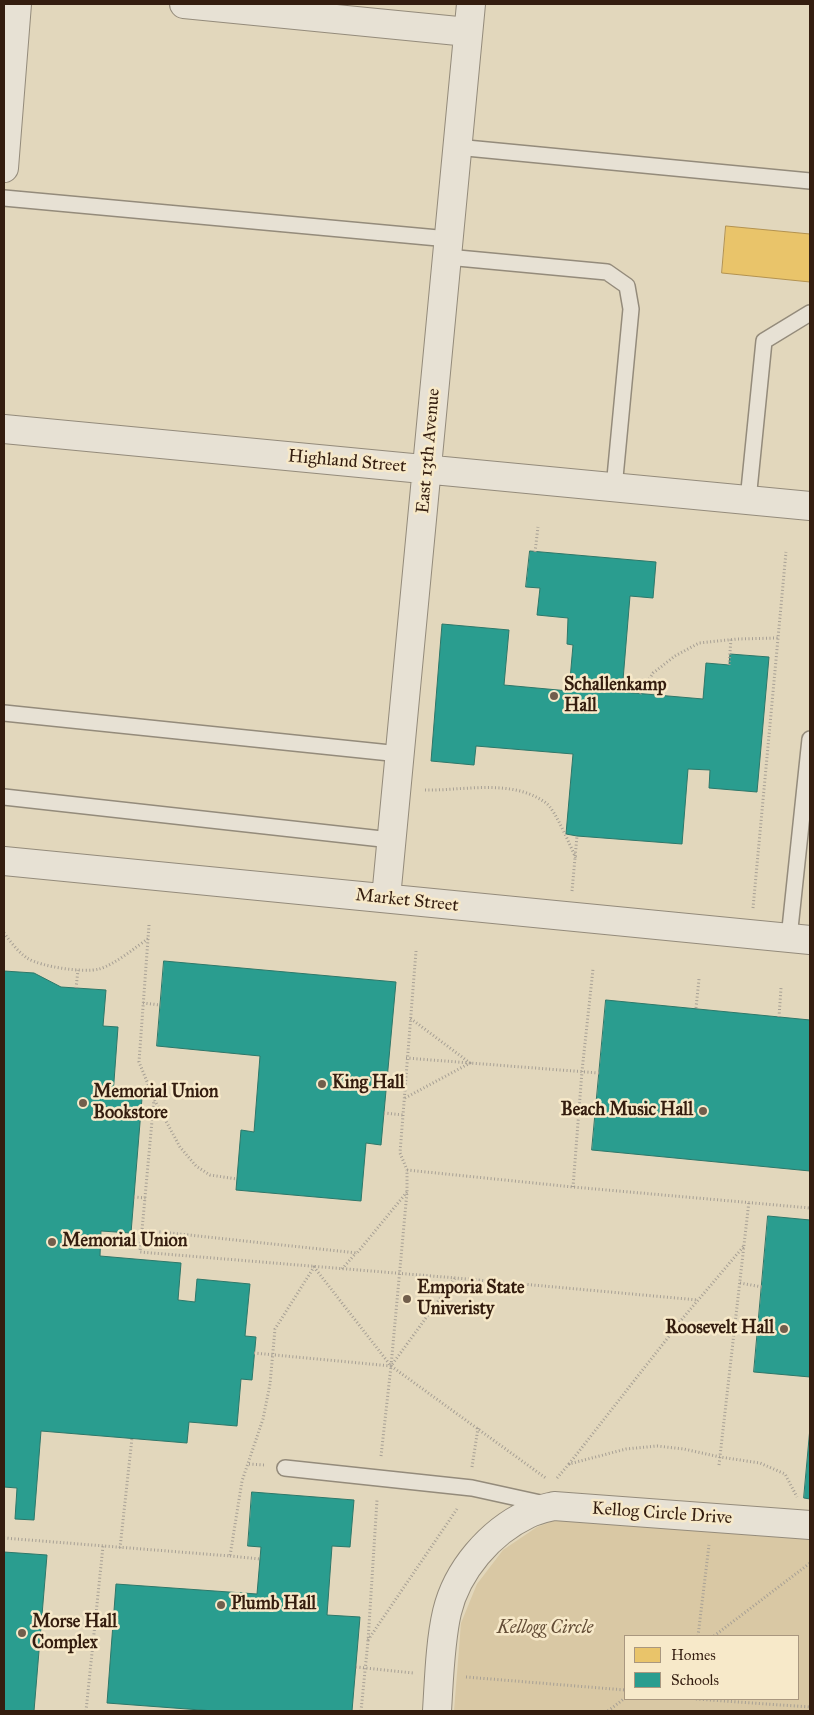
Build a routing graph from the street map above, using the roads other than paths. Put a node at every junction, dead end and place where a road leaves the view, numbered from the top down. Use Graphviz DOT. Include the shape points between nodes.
graph roads {
  1 [pos="17,4"];
  2 [pos="184,4"];
  3 [pos="471,4"];
  4 [pos="468,32"];
  5 [pos="456,147"];
  6 [pos="4,168"];
  7 [pos="810,181"];
  8 [pos="4,198"];
  9 [pos="448,248"];
  10 [pos="810,313"];
  11 [pos="4,429"];
  12 [pos="427,470"];
  13 [pos="614,488"];
  14 [pos="748,500"];
  15 [pos="810,506"];
  16 [pos="4,714"];
  17 [pos="810,739"];
  18 [pos="400,754"];
  19 [pos="4,797"];
  20 [pos="391,840"];
  21 [pos="4,861"];
  22 [pos="386,898"];
  23 [pos="800,939"];
  24 [pos="285,1468"];
  25 [pos="554,1506"];
  26 [pos="805,1513"];
  27 [pos="437,1711"];
  1 -- 6 [label="street"];
  2 -- 4 [label="street"];
  3 -- 4 [label="street, East 13th Avenue"];
  4 -- 5 [label="street, East 13th Avenue"];
  5 -- 7 [label="lane"];
  5 -- 9 [label="street, East 13th Avenue"];
  8 -- 9 [label="lane"];
  9 -- 12 [label="street, East 13th Avenue"];
  9 -- 13 [label="lane" via="607,272 626,286 631,309"];
  10 -- 14 [label="lane" via="764,341"];
  11 -- 12 [label="street, Highland Street"];
  12 -- 13 [label="street, Highland Street"];
  12 -- 18 [label="street, East 13th Avenue"];
  13 -- 14 [label="street, Highland Street"];
  14 -- 15 [label="street, Highland Street"];
  16 -- 18 [label="lane"];
  17 -- 23 [label="lane"];
  18 -- 20 [label="street, East 13th Avenue"];
  19 -- 20 [label="lane"];
  20 -- 22 [label="street, East 13th Avenue"];
  21 -- 22 [label="street, Market Street"];
  22 -- 23 [label="street, Market Street"];
  24 -- 25 [label="lane" via="472,1488"];
  25 -- 26 [label="street, Kellog Circle Drive"];
  25 -- 27 [label="street, Kellog Circle Drive" via="529,1514 493,1537 473,1558 457,1585 447,1611"];
}
